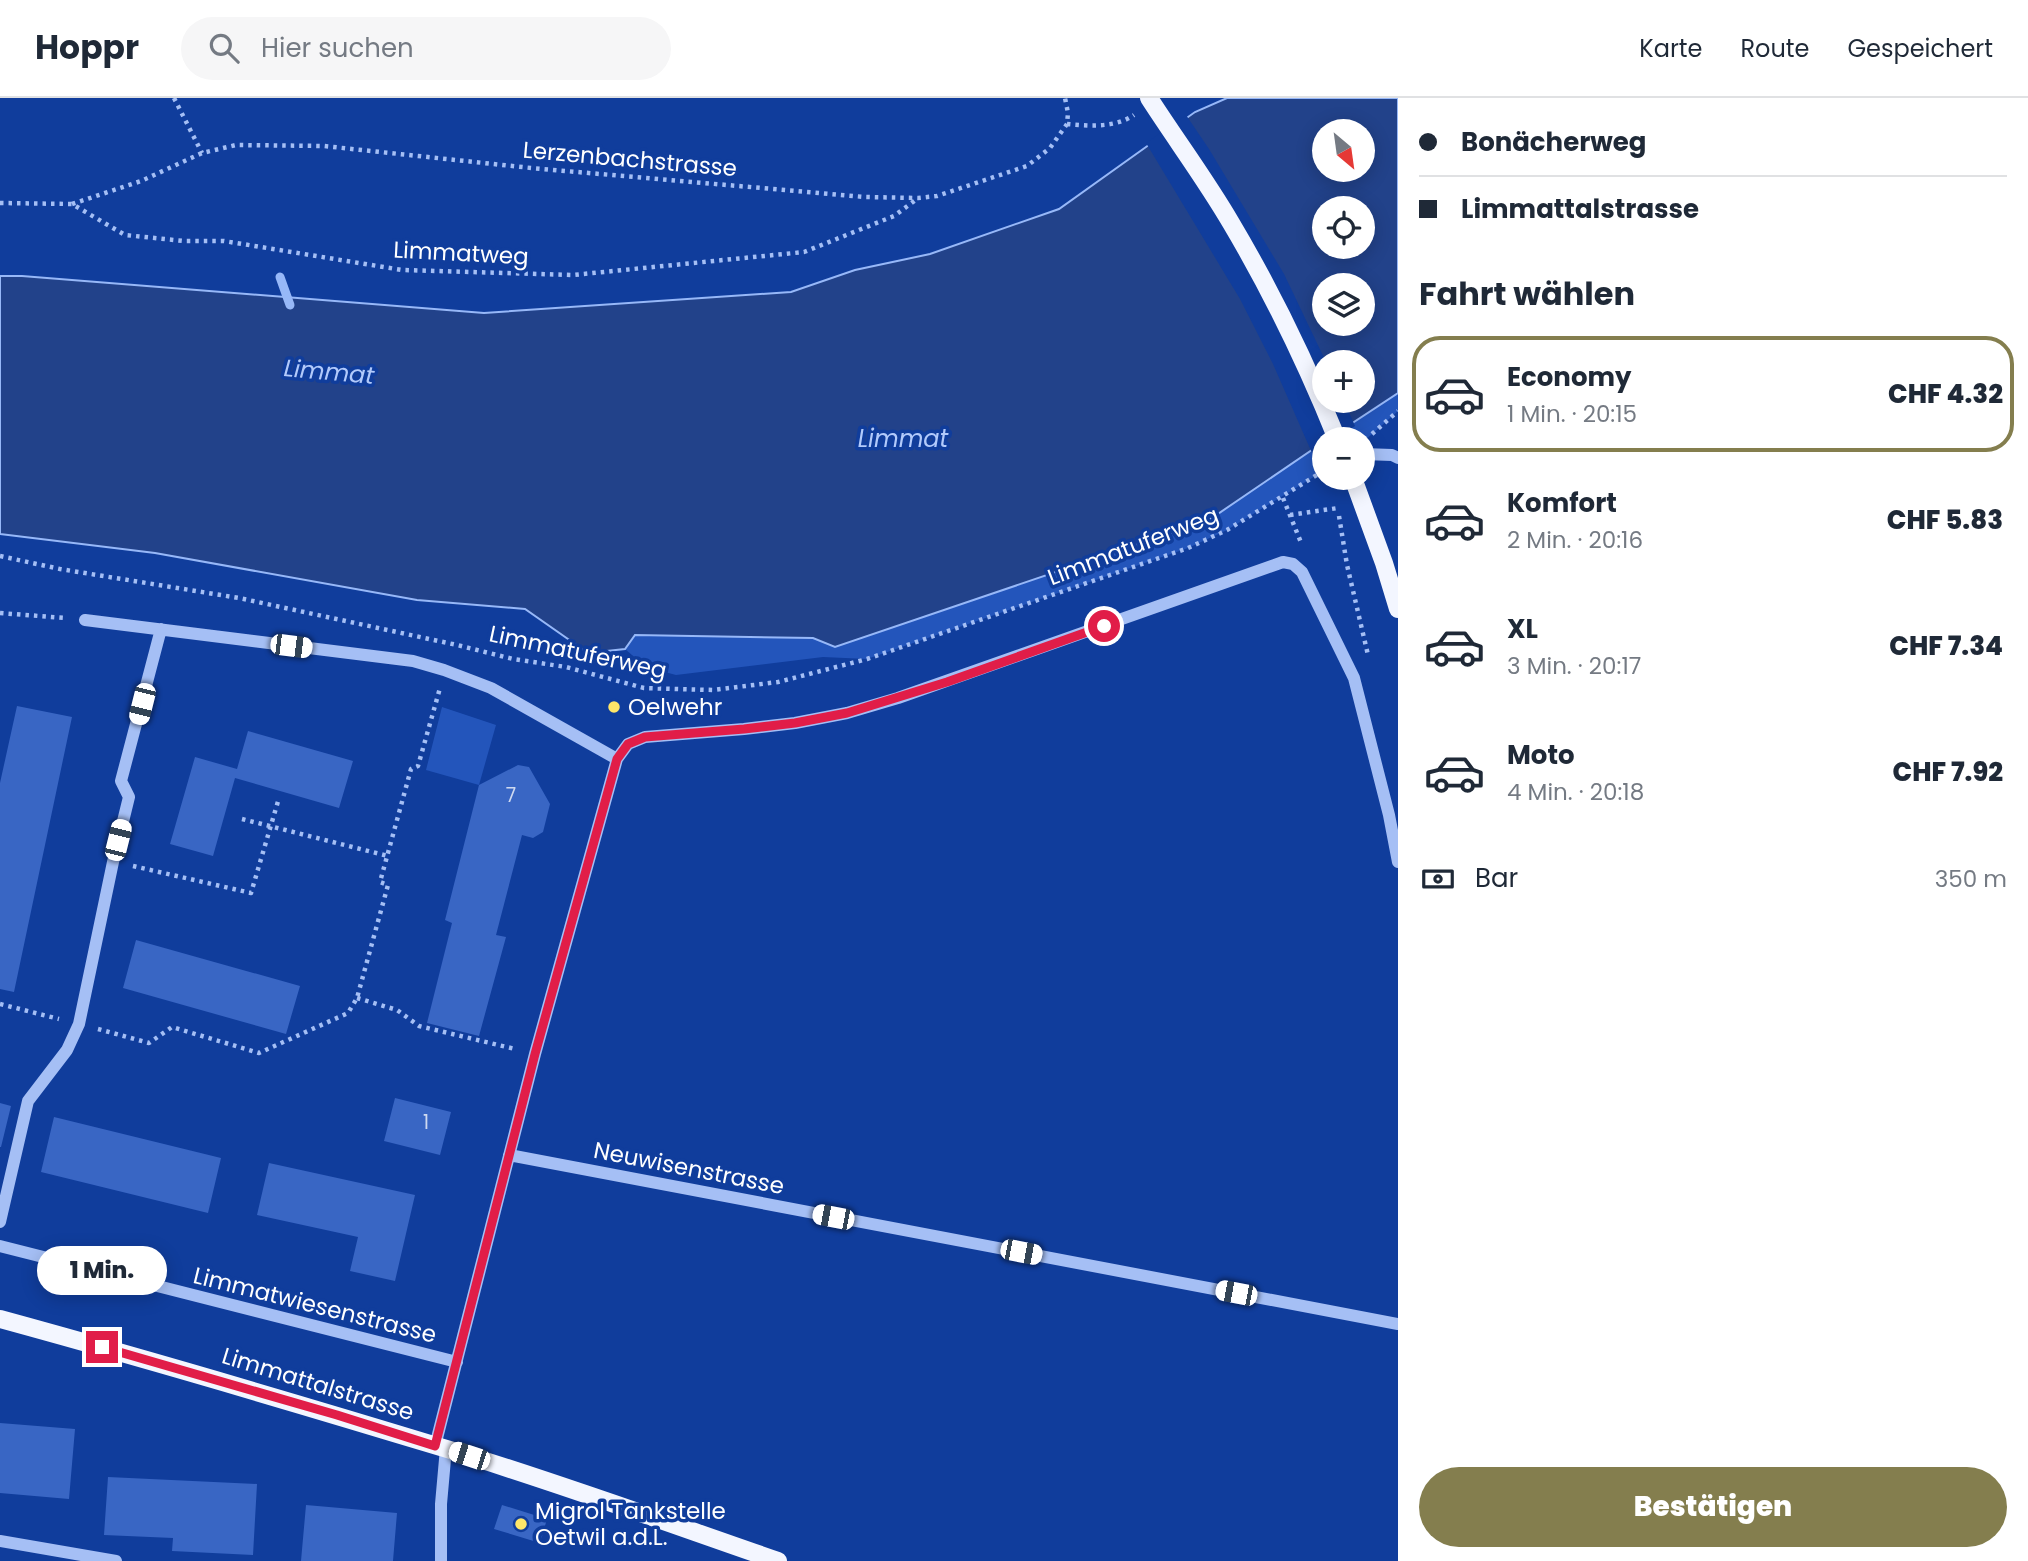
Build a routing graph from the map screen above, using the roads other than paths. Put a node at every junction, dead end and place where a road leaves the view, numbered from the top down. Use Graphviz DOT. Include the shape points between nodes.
graph roads {
  1 [pos="1144,105"];
  2 [pos="1332,427"];
  3 [pos="1375,454"];
  4 [pos="1398,458"];
  5 [pos="1357,490"];
  6 [pos="1398,610"];
  7 [pos="85,620"];
  8 [pos="160,629"];
  9 [pos="617,759"];
  10 [pos="1398,862"];
  11 [pos="509,1155"];
  12 [pos="0,1222"];
  13 [pos="0,1246"];
  14 [pos="0,1319"];
  15 [pos="1398,1324"];
  16 [pos="457,1362"];
  17 [pos="441,1447"];
  18 [pos="0,1541"];
  19 [pos="116,1561"];
  20 [pos="442,1561"];
  21 [pos="778,1561"];
  1 -- 2 [label="main road" via="1230,222 1299,352"];
  3 -- 4 [label="street"];
  5 -- 6 [label="main road"];
  7 -- 8 [label="street"];
  8 -- 9 [label="street" via="413,661 491,688"];
  8 -- 12 [label="street" via="121,781 129,797 79,1024 67,1050 28,1101"];
  9 -- 10 [label="street" via="628,744 645,737 795,723 898,698 1283,562 1302,572 1354,678"];
  9 -- 11 [label="street"];
  11 -- 15 [label="street, Neuwisenstrasse"];
  11 -- 16 [label="street"];
  13 -- 16 [label="street, Limmatwiesenstrasse"];
  14 -- 17 [label="main road, Limmattalstrasse"];
  16 -- 17 [label="street"];
  17 -- 20 [label="street"];
  17 -- 21 [label="main road, Limmattalstrasse"];
  18 -- 19 [label="street"];
}
